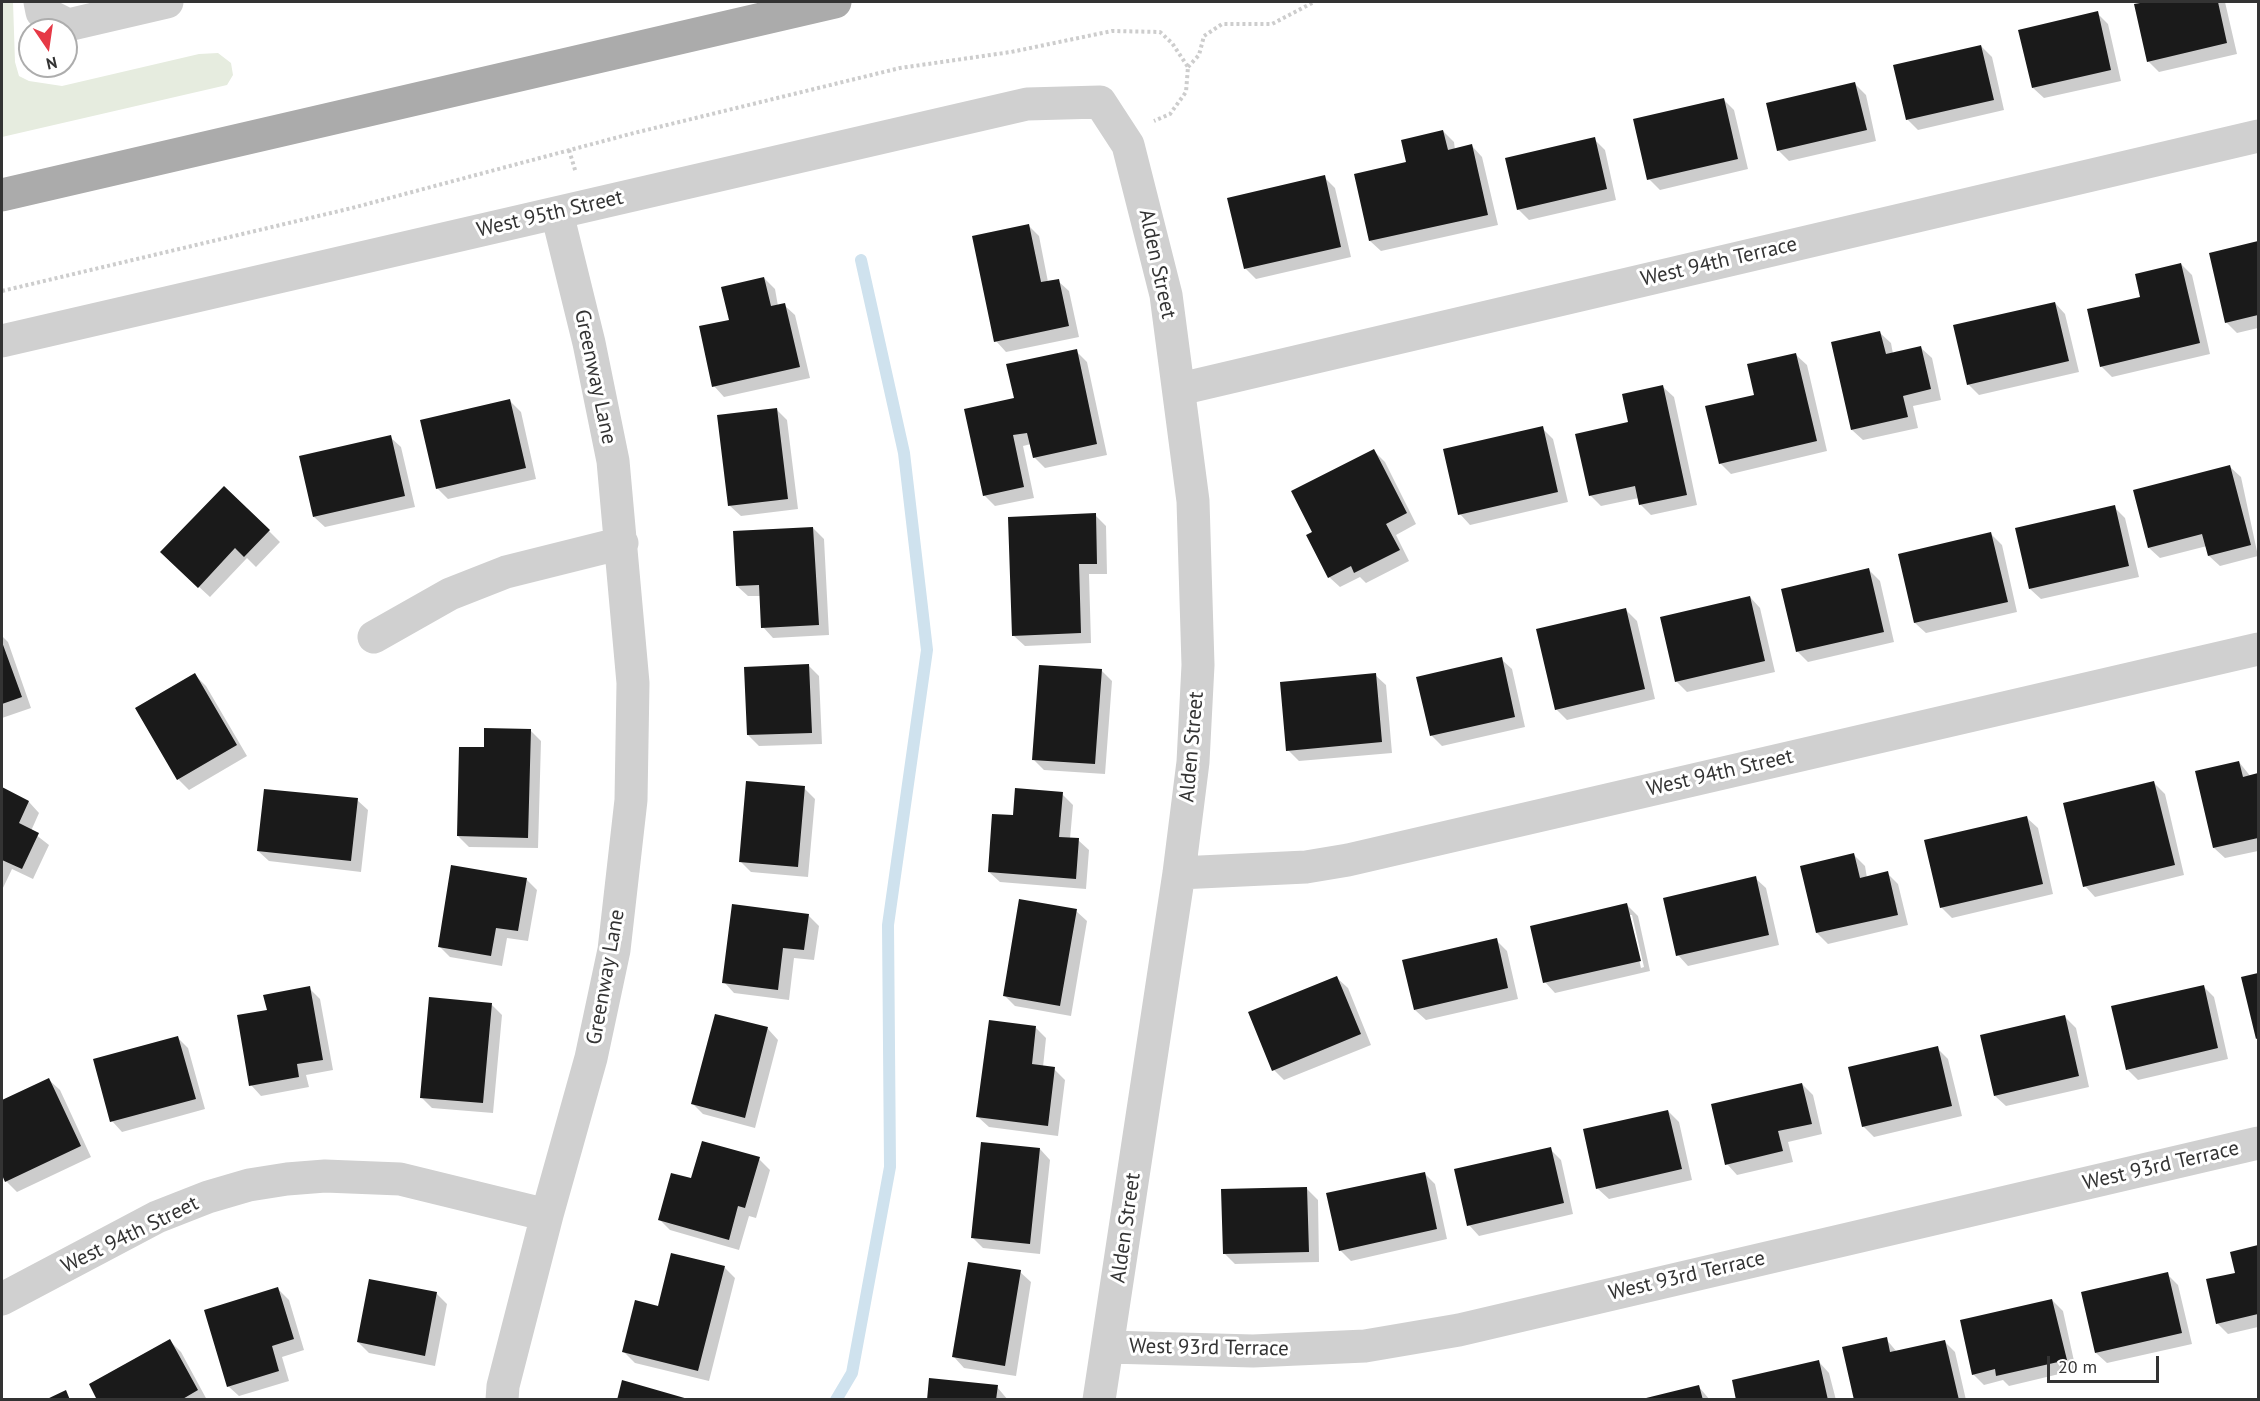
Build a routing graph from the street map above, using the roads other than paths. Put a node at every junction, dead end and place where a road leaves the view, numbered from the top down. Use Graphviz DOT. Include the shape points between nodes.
graph roads {
  1 [pos="40,2"];
  2 [pos="167,2"];
  3 [pos="835,2"];
  4 [pos="1100,102"];
  5 [pos="2259,136"];
  6 [pos="2,195"];
  7 [pos="557,213"];
  8 [pos="2,341"];
  9 [pos="1180,388"];
  10 [pos="622,543"];
  11 [pos="374,637"];
  12 [pos="2259,649"];
  13 [pos="1179,873"];
  14 [pos="2259,1143"];
  15 [pos="547,1215"];
  16 [pos="2,1299"];
  17 [pos="1109,1347"];
  18 [pos="502,1400"];
  19 [pos="1099,1400"];
  1 -- 2 [label="street" via="42,12 68,25"];
  3 -- 6 [label="main road"];
  4 -- 7 [label="street, West 95th Street" via="1027,104"];
  4 -- 9 [label="street, Alden Street" via="1128,145 1166,295"];
  5 -- 9 [label="street, West 94th Terrace"];
  7 -- 8 [label="street, West 95th Street"];
  7 -- 10 [label="street, Greenway Lane" via="589,343 610,450"];
  9 -- 13 [label="street, Alden Street" via="1193,501 1198,665"];
  10 -- 11 [label="street" via="506,572 450,594"];
  10 -- 15 [label="street, Greenway Lane" via="633,683 631,800 611,961 591,1058"];
  12 -- 13 [label="street, West 94th Street" via="1348,860 1306,867"];
  13 -- 17 [label="street, Alden Street"];
  14 -- 17 [label="street, West 93rd Terrace" via="1459,1330 1365,1346 1264,1351"];
  15 -- 16 [label="street, West 94th Street" via="400,1179 287,1179 239,1188 157,1217"];
  15 -- 18 [label="street, Greenway Lane"];
  17 -- 19 [label="street, Alden Street"];
}
